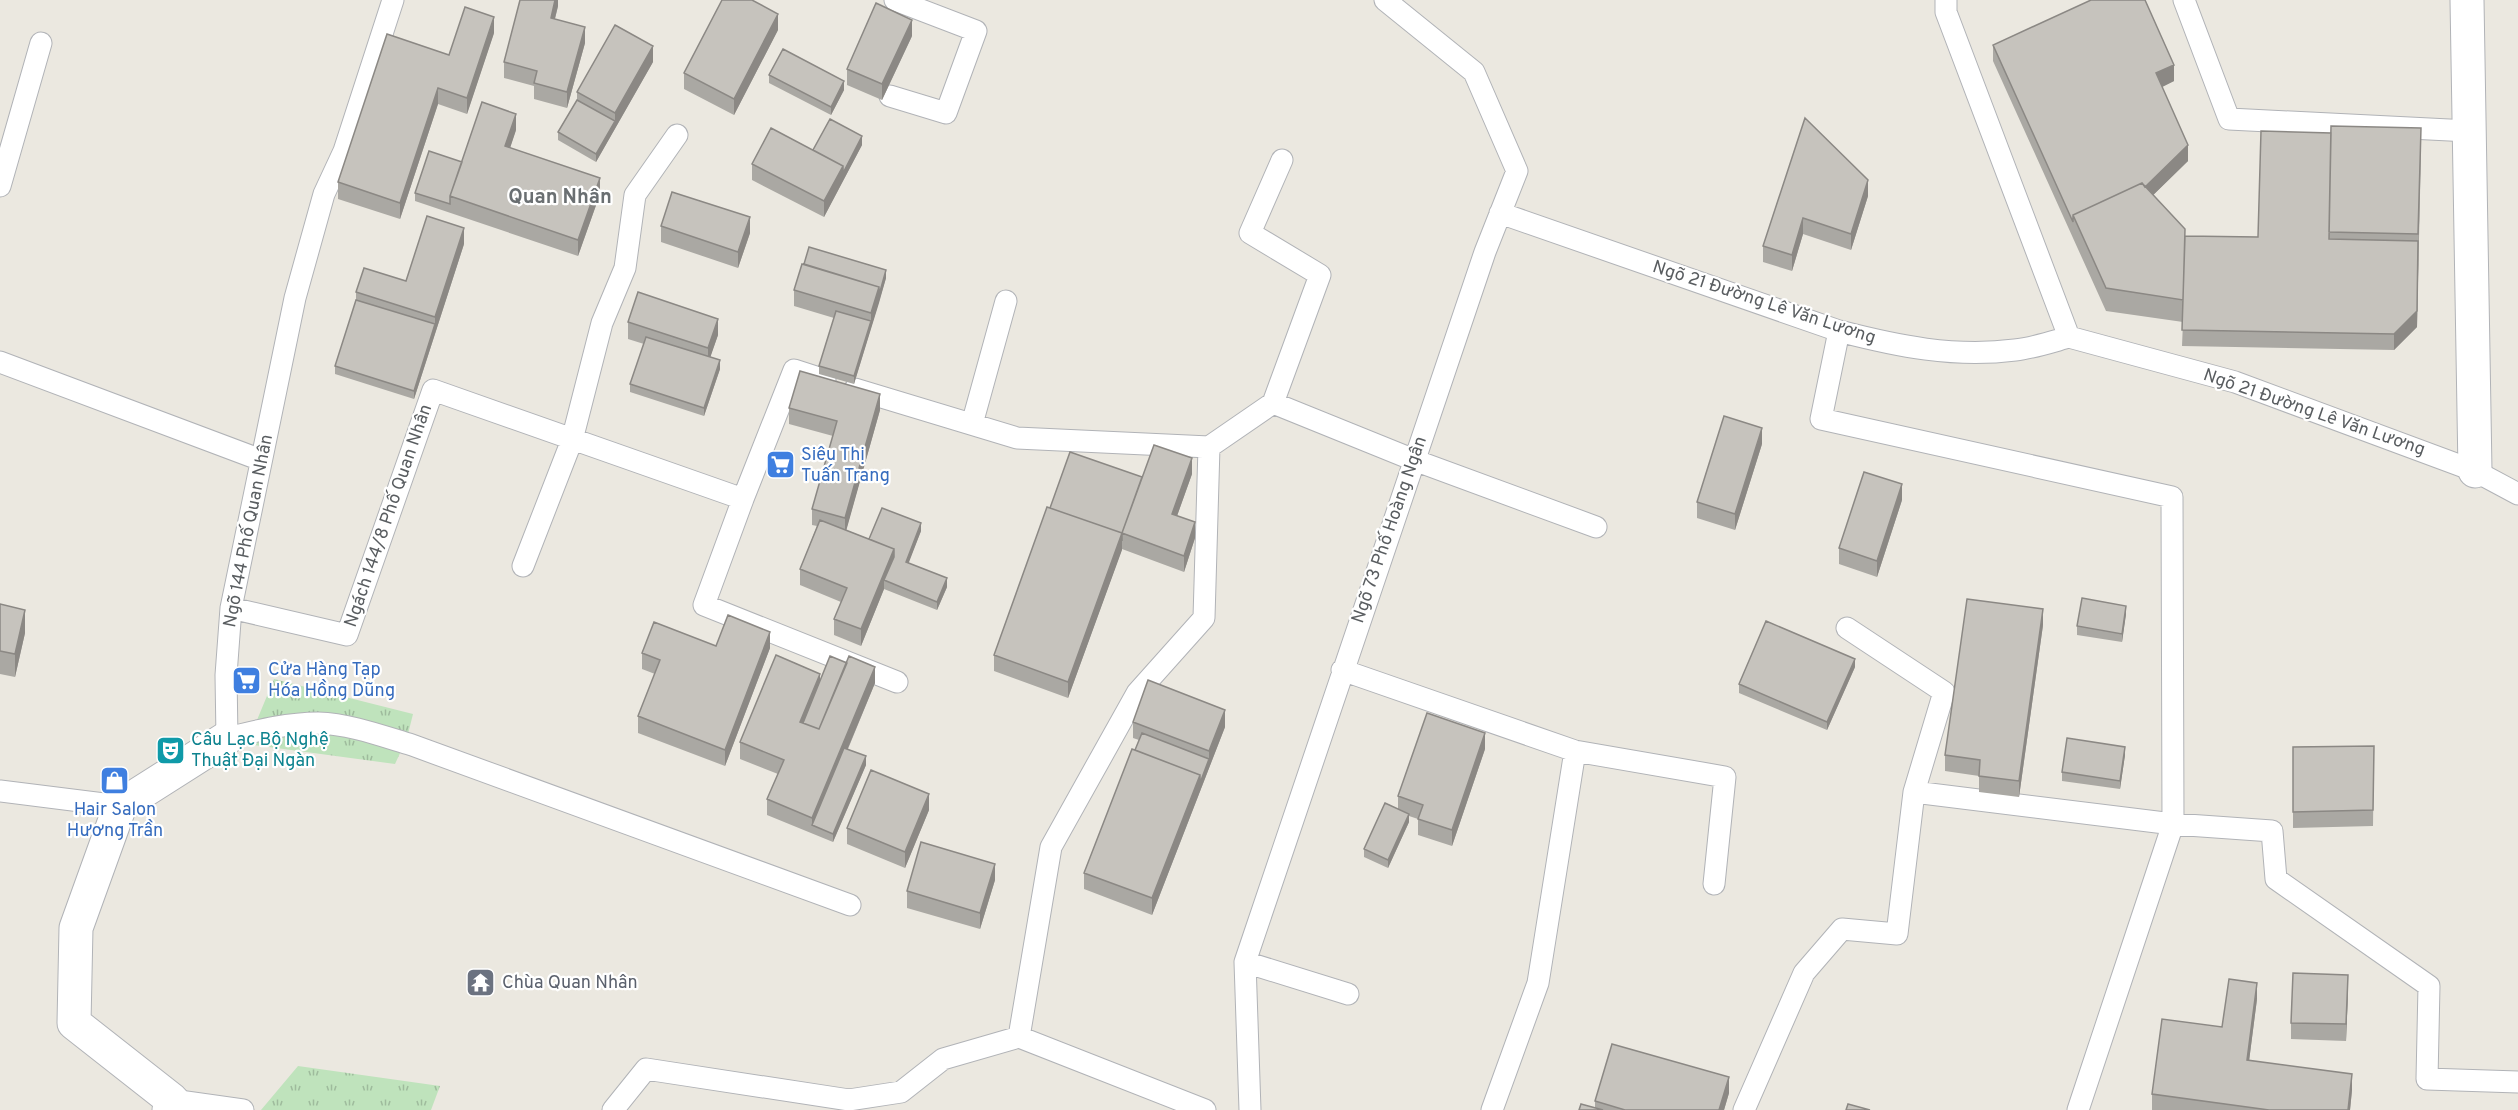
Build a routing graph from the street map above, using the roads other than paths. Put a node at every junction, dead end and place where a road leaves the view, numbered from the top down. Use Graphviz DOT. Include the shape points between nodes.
graph roads {
  1 [pos="393,0"];
  2 [pos="895,0"];
  3 [pos="1385,0"];
  4 [pos="1947,0"];
  5 [pos="2184,0"];
  6 [pos="2467,0"];
  7 [pos="41,43"];
  8 [pos="890,96"];
  9 [pos="2469,131"];
  10 [pos="677,135"];
  11 [pos="1282,160"];
  12 [pos="0,186"];
  13 [pos="1500,213"];
  14 [pos="1006,301"];
  15 [pos="1839,331"];
  16 [pos="2069,337"];
  17 [pos="0,362"];
  18 [pos="1273,403"];
  19 [pos="972,424"];
  20 [pos="572,440"];
  21 [pos="1209,447"];
  22 [pos="261,460"];
  23 [pos="1414,460"];
  24 [pos="2475,471"];
  25 [pos="2518,494"];
  26 [pos="743,499"];
  27 [pos="1596,527"];
  28 [pos="523,566"];
  29 [pos="231,608"];
  30 [pos="1847,628"];
  31 [pos="1342,670"];
  32 [pos="897,682"];
  33 [pos="227,738"];
  34 [pos="1575,751"];
  35 [pos="0,791"];
  36 [pos="1914,792"];
  37 [pos="120,806"];
  38 [pos="2173,824"];
  39 [pos="1714,884"];
  40 [pos="850,905"];
  41 [pos="1245,962"];
  42 [pos="1347,994"];
  43 [pos="1019,1037"];
  44 [pos="2518,1082"];
  45 [pos="899,1101"];
  46 [pos="170,1105"];
  47 [pos="243,1110"];
  48 [pos="613,1110"];
  49 [pos="1205,1110"];
  50 [pos="1250,1110"];
  51 [pos="1492,1110"];
  52 [pos="1744,1110"];
  53 [pos="2078,1110"];
  1 -- 22 [label="lane, Ngõ 144 Phố Quan Nhân" via="344,151 324,194 295,298"];
  2 -- 8 [label="lane" via="976,31 946,113"];
  3 -- 13 [label="lane, Ngõ 73 Phố Hoàng Ngân" via="1474,72 1517,171"];
  4 -- 16 [label="lane" via="1946,12"];
  5 -- 9 [label="lane" via="2229,119"];
  6 -- 9 [label="street"];
  7 -- 12 [label="lane"];
  9 -- 24 [label="street"];
  10 -- 20 [label="lane" via="635,195 625,268 602,323"];
  11 -- 18 [label="lane" via="1250,233 1320,275"];
  13 -- 15 [label="lane, Ngõ 21 Đường Lê Văn Lương"];
  13 -- 23 [label="lane, Ngõ 73 Phố Hoàng Ngân"];
  14 -- 19 [label="lane"];
  15 -- 16 [label="lane, Ngõ 21 Đường Lê Văn Lương" via="1890,344 1969,353 2016,350"];
  15 -- 38 [label="lane" via="1821,419 2172,497"];
  16 -- 24 [label="lane, Ngõ 21 Đường Lê Văn Lương" via="2235,382"];
  17 -- 22 [label="lane"];
  18 -- 21 [label="lane"];
  18 -- 23 [label="lane"];
  19 -- 21 [label="lane" via="1017,438"];
  19 -- 26 [label="lane" via="794,370"];
  20 -- 26 [label="lane, Ngách 144/8 Phố Quan Nhân"];
  20 -- 28 [label="lane"];
  20 -- 29 [label="lane, Ngách 144/8 Phố Quan Nhân" via="433,390 347,635"];
  21 -- 43 [label="lane" via="1204,618 1137,693 1051,848"];
  22 -- 29 [label="lane, Ngõ 144 Phố Quan Nhân"];
  23 -- 27 [label="lane"];
  23 -- 31 [label="lane, Ngõ 73 Phố Hoàng Ngân"];
  24 -- 25 [label="lane, Ngõ 21 Đường Lê Văn Lương"];
  26 -- 32 [label="lane" via="704,605"];
  29 -- 33 [label="lane, Ngõ 144 Phố Quan Nhân"];
  30 -- 36 [label="lane" via="1944,692"];
  31 -- 34 [label="lane"];
  31 -- 41 [label="lane, Ngõ 73 Phố Hoàng Ngân"];
  33 -- 37 [label="street"];
  33 -- 40 [label="lane" via="318,723 358,729 434,752"];
  34 -- 39 [label="lane" via="1725,777"];
  34 -- 51 [label="lane" via="1538,983"];
  35 -- 37 [label="lane"];
  36 -- 38 [label="lane"];
  36 -- 52 [label="lane" via="1897,934 1842,929 1804,973"];
  37 -- 46 [label="street" via="76,928 74,1023"];
  38 -- 44 [label="lane" via="2272,831 2276,879 2429,986 2427,1079"];
  38 -- 53 [label="lane"];
  41 -- 42 [label="lane"];
  41 -- 50 [label="lane, Ngõ 73 Phố Hoàng Ngân"];
  43 -- 45 [label="lane" via="943,1059"];
  43 -- 49 [label="lane"];
  45 -- 48 [label="lane" via="849,1100 646,1069"];
  46 -- 47 [label="lane"];
}
